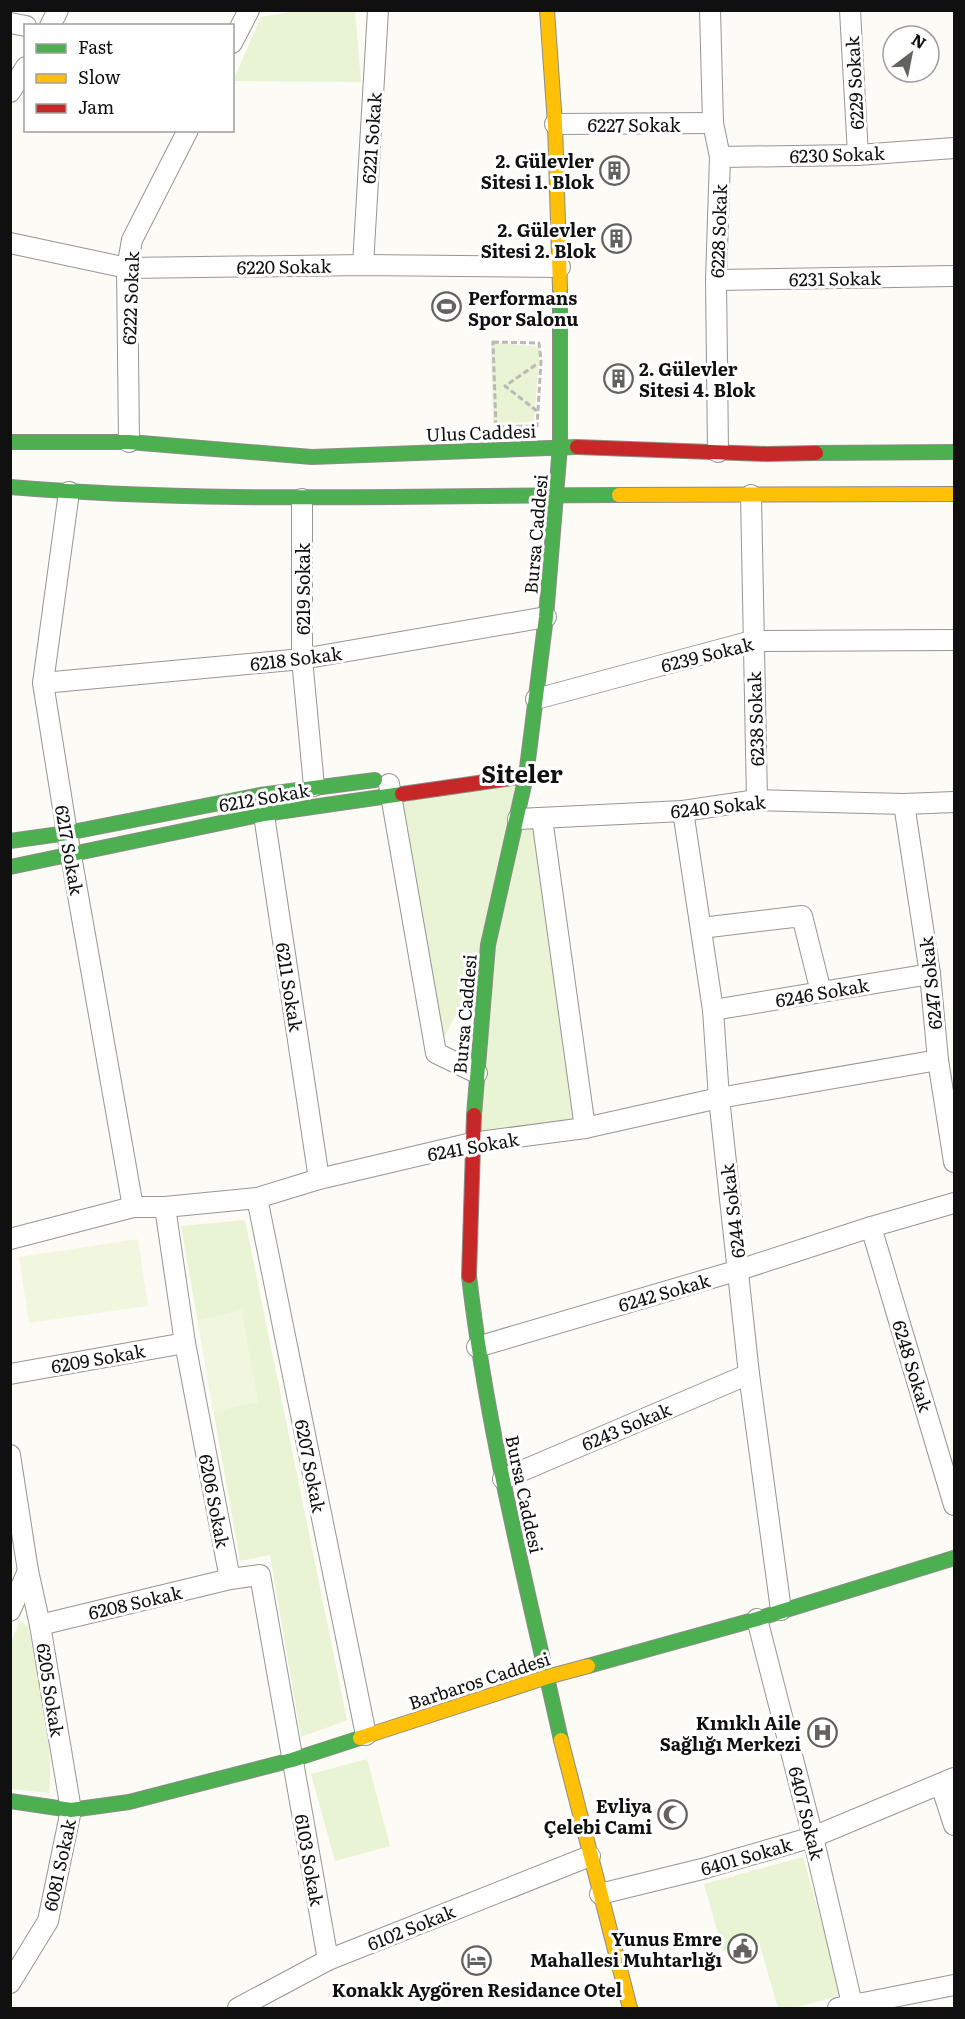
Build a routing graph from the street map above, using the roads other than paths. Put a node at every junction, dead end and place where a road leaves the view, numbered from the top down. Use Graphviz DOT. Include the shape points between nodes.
graph roads {
  1 [pos="58,10"];
  2 [pos="249,10"];
  3 [pos="378,10"];
  4 [pos="547,10"];
  5 [pos="710,10"];
  6 [pos="850,10"];
  7 [pos="51,24"];
  8 [pos="234,39"];
  9 [pos="24,70"];
  10 [pos="10,92"];
  11 [pos="713,123"];
  12 [pos="555,124"];
  13 [pos="187,132"];
  14 [pos="954,148"];
  15 [pos="858,155"];
  16 [pos="720,156"];
  17 [pos="10,243"];
  18 [pos="363,265"];
  19 [pos="560,267"];
  20 [pos="127,268"];
  21 [pos="954,276"];
  22 [pos="716,280"];
  23 [pos="10,442"];
  24 [pos="129,442"];
  25 [pos="560,446"];
  26 [pos="718,452"];
  27 [pos="954,452"];
  28 [pos="10,487"];
  29 [pos="69,492"];
  30 [pos="954,494"];
  31 [pos="556,495"];
  32 [pos="751,495"];
  33 [pos="302,499"];
  34 [pos="546,617"];
  35 [pos="954,640"];
  36 [pos="752,641"];
  37 [pos="302,659"];
  38 [pos="43,683"];
  39 [pos="536,699"];
  40 [pos="526,776"];
  41 [pos="392,784"];
  42 [pos="314,786"];
  43 [pos="757,800"];
  44 [pos="954,802"];
  45 [pos="262,804"];
  46 [pos="904,804"];
  47 [pos="683,811"];
  48 [pos="542,818"];
  49 [pos="518,819"];
  50 [pos="67,833"];
  51 [pos="10,842"];
  52 [pos="71,855"];
  53 [pos="10,867"];
  54 [pos="701,928"];
  55 [pos="930,974"];
  56 [pos="821,992"];
  57 [pos="713,1010"];
  58 [pos="938,1060"];
  59 [pos="477,1073"];
  60 [pos="719,1098"];
  61 [pos="585,1128"];
  62 [pos="472,1143"];
  63 [pos="954,1162"];
  64 [pos="319,1179"];
  65 [pos="257,1198"];
  66 [pos="954,1203"];
  67 [pos="133,1207"];
  68 [pos="165,1207"];
  69 [pos="871,1227"];
  70 [pos="10,1239"];
  71 [pos="739,1270"];
  72 [pos="185,1343"];
  73 [pos="477,1347"];
  74 [pos="10,1374"];
  75 [pos="749,1374"];
  76 [pos="10,1455"];
  77 [pos="503,1479"];
  78 [pos="954,1505"];
  79 [pos="954,1558"];
  80 [pos="28,1571"];
  81 [pos="230,1580"];
  82 [pos="781,1610"];
  83 [pos="10,1611"];
  84 [pos="757,1619"];
  85 [pos="40,1625"];
  86 [pos="547,1677"];
  87 [pos="366,1735"];
  88 [pos="292,1760"];
  89 [pos="948,1782"];
  90 [pos="10,1802"];
  91 [pos="71,1810"];
  92 [pos="954,1825"];
  93 [pos="813,1837"];
  94 [pos="590,1856"];
  95 [pos="600,1894"];
  96 [pos="328,1960"];
  97 [pos="10,1983"];
  98 [pos="954,1985"];
  99 [pos="848,2007"];
  100 [pos="238,2008"];
  101 [pos="630,2008"];
  1 -- 7 [label="street"];
  2 -- 8 [label="street"];
  3 -- 18 [label="street, 6221 Sokak"];
  4 -- 12 [label="main road, Bursa Caddesi"];
  5 -- 11 [label="street, 6228 Sokak"];
  6 -- 15 [label="street, 6229 Sokak"];
  9 -- 10 [label="street"];
  11 -- 12 [label="street, 6227 Sokak"];
  11 -- 16 [label="street, 6228 Sokak"];
  12 -- 19 [label="main road, Bursa Caddesi"];
  13 -- 20 [label="street, 6222 Sokak" via="132,240"];
  14 -- 15 [label="street, 6230 Sokak"];
  15 -- 16 [label="street, 6230 Sokak"];
  16 -- 22 [label="street, 6228 Sokak"];
  17 -- 20 [label="street, 6220 Sokak"];
  18 -- 19 [label="street, 6220 Sokak"];
  18 -- 20 [label="street, 6220 Sokak"];
  19 -- 25 [label="main road, Bursa Caddesi"];
  20 -- 24 [label="street, 6222 Sokak"];
  21 -- 22 [label="street, 6231 Sokak"];
  22 -- 26 [label="street, 6228 Sokak"];
  23 -- 24 [label="main road, Ulus Caddesi"];
  24 -- 25 [label="main road, Ulus Caddesi" via="312,457"];
  25 -- 26 [label="main road, Ulus Caddesi"];
  25 -- 31 [label="main road, Bursa Caddesi"];
  26 -- 27 [label="main road, Ulus Caddesi"];
  28 -- 29 [label="main road"];
  29 -- 33 [label="main road"];
  29 -- 38 [label="street, 6217 Sokak"];
  30 -- 32 [label="main road"];
  31 -- 32 [label="main road"];
  31 -- 33 [label="main road"];
  31 -- 34 [label="main road, Bursa Caddesi"];
  32 -- 36 [label="street, 6238 Sokak"];
  33 -- 37 [label="street, 6219 Sokak"];
  34 -- 37 [label="street, 6218 Sokak"];
  34 -- 39 [label="main road, Bursa Caddesi"];
  35 -- 36 [label="street, 6239 Sokak"];
  36 -- 39 [label="street, 6239 Sokak"];
  36 -- 43 [label="street, 6238 Sokak"];
  37 -- 38 [label="street, 6218 Sokak"];
  37 -- 42 [label="street, 6219 Sokak"];
  38 -- 50 [label="street, 6217 Sokak"];
  39 -- 40 [label="main road, Bursa Caddesi" via="522,761"];
  40 -- 41 [label="main road, 6212 Sokak"];
  40 -- 49 [label="main road, Bursa Caddesi"];
  41 -- 42 [label="main road, 6212 Sokak"];
  41 -- 45 [label="main road, 6212 Sokak"];
  41 -- 59 [label="street" via="436,1053"];
  42 -- 45 [label="main road, 6212 Sokak"];
  43 -- 46 [label="street, 6240 Sokak"];
  43 -- 47 [label="street, 6240 Sokak"];
  44 -- 46 [label="street, 6240 Sokak"];
  45 -- 50 [label="main road, 6212 Sokak"];
  45 -- 52 [label="main road, 6212 Sokak"];
  45 -- 64 [label="street, 6211 Sokak"];
  46 -- 55 [label="street, 6247 Sokak"];
  47 -- 48 [label="street, 6240 Sokak"];
  47 -- 54 [label="street, 6244 Sokak"];
  48 -- 49 [label="street, 6240 Sokak"];
  48 -- 61 [label="street"];
  49 -- 59 [label="main road, Bursa Caddesi" via="488,945"];
  50 -- 51 [label="main road, 6212 Sokak"];
  50 -- 52 [label="street, 6217 Sokak"];
  52 -- 53 [label="main road, 6212 Sokak"];
  52 -- 67 [label="street, 6217 Sokak"];
  54 -- 56 [label="street" via="802,916"];
  54 -- 57 [label="street, 6244 Sokak"];
  55 -- 56 [label="street, 6246 Sokak"];
  55 -- 58 [label="street, 6247 Sokak"];
  56 -- 57 [label="street, 6246 Sokak"];
  57 -- 60 [label="street, 6244 Sokak"];
  58 -- 60 [label="street, 6241 Sokak"];
  58 -- 63 [label="street, 6247 Sokak"];
  59 -- 62 [label="main road, Bursa Caddesi"];
  60 -- 61 [label="street, 6241 Sokak"];
  60 -- 71 [label="street, 6244 Sokak"];
  61 -- 62 [label="street, 6241 Sokak"];
  62 -- 64 [label="street, 6241 Sokak"];
  62 -- 73 [label="main road, Bursa Caddesi" via="468,1270"];
  64 -- 65 [label="street, 6241 Sokak"];
  65 -- 68 [label="street, 6241 Sokak"];
  65 -- 87 [label="street, 6207 Sokak"];
  66 -- 69 [label="street, 6242 Sokak"];
  67 -- 68 [label="street, 6241 Sokak"];
  67 -- 70 [label="street, 6241 Sokak"];
  68 -- 72 [label="street, 6206 Sokak"];
  69 -- 71 [label="street, 6242 Sokak"];
  69 -- 78 [label="street, 6248 Sokak"];
  71 -- 73 [label="street, 6242 Sokak"];
  71 -- 75 [label="street, 6244 Sokak"];
  72 -- 74 [label="street, 6209 Sokak"];
  72 -- 81 [label="street, 6206 Sokak"];
  73 -- 77 [label="main road, Bursa Caddesi"];
  75 -- 77 [label="street, 6243 Sokak"];
  75 -- 82 [label="street, 6244 Sokak"];
  76 -- 80 [label="street, 6205 Sokak"];
  77 -- 86 [label="main road, Bursa Caddesi"];
  79 -- 82 [label="main road, Barbaros Caddesi"];
  80 -- 83 [label="street"];
  80 -- 85 [label="street, 6205 Sokak"];
  81 -- 85 [label="street, 6208 Sokak"];
  81 -- 88 [label="street" via="260,1575"];
  82 -- 84 [label="main road, Barbaros Caddesi"];
  84 -- 86 [label="main road, Barbaros Caddesi"];
  84 -- 93 [label="street, 6407 Sokak"];
  85 -- 91 [label="street, 6205 Sokak"];
  86 -- 87 [label="main road, Barbaros Caddesi"];
  86 -- 94 [label="main road, Bursa Caddesi"];
  87 -- 88 [label="main road, Barbaros Caddesi"];
  88 -- 91 [label="main road, Barbaros Caddesi" via="129,1802"];
  88 -- 96 [label="street, 6103 Sokak"];
  89 -- 92 [label="street"];
  89 -- 93 [label="street, 6401 Sokak"];
  90 -- 91 [label="main road, Barbaros Caddesi"];
  91 -- 97 [label="street, 6081 Sokak" via="48,1921"];
  93 -- 95 [label="street, 6401 Sokak"];
  93 -- 99 [label="street, 6407 Sokak"];
  94 -- 95 [label="main road, Bursa Caddesi"];
  94 -- 96 [label="street, 6102 Sokak"];
  95 -- 101 [label="main road, Bursa Caddesi"];
  96 -- 100 [label="street, 6102 Sokak"];
  98 -- 99 [label="street"];
}
